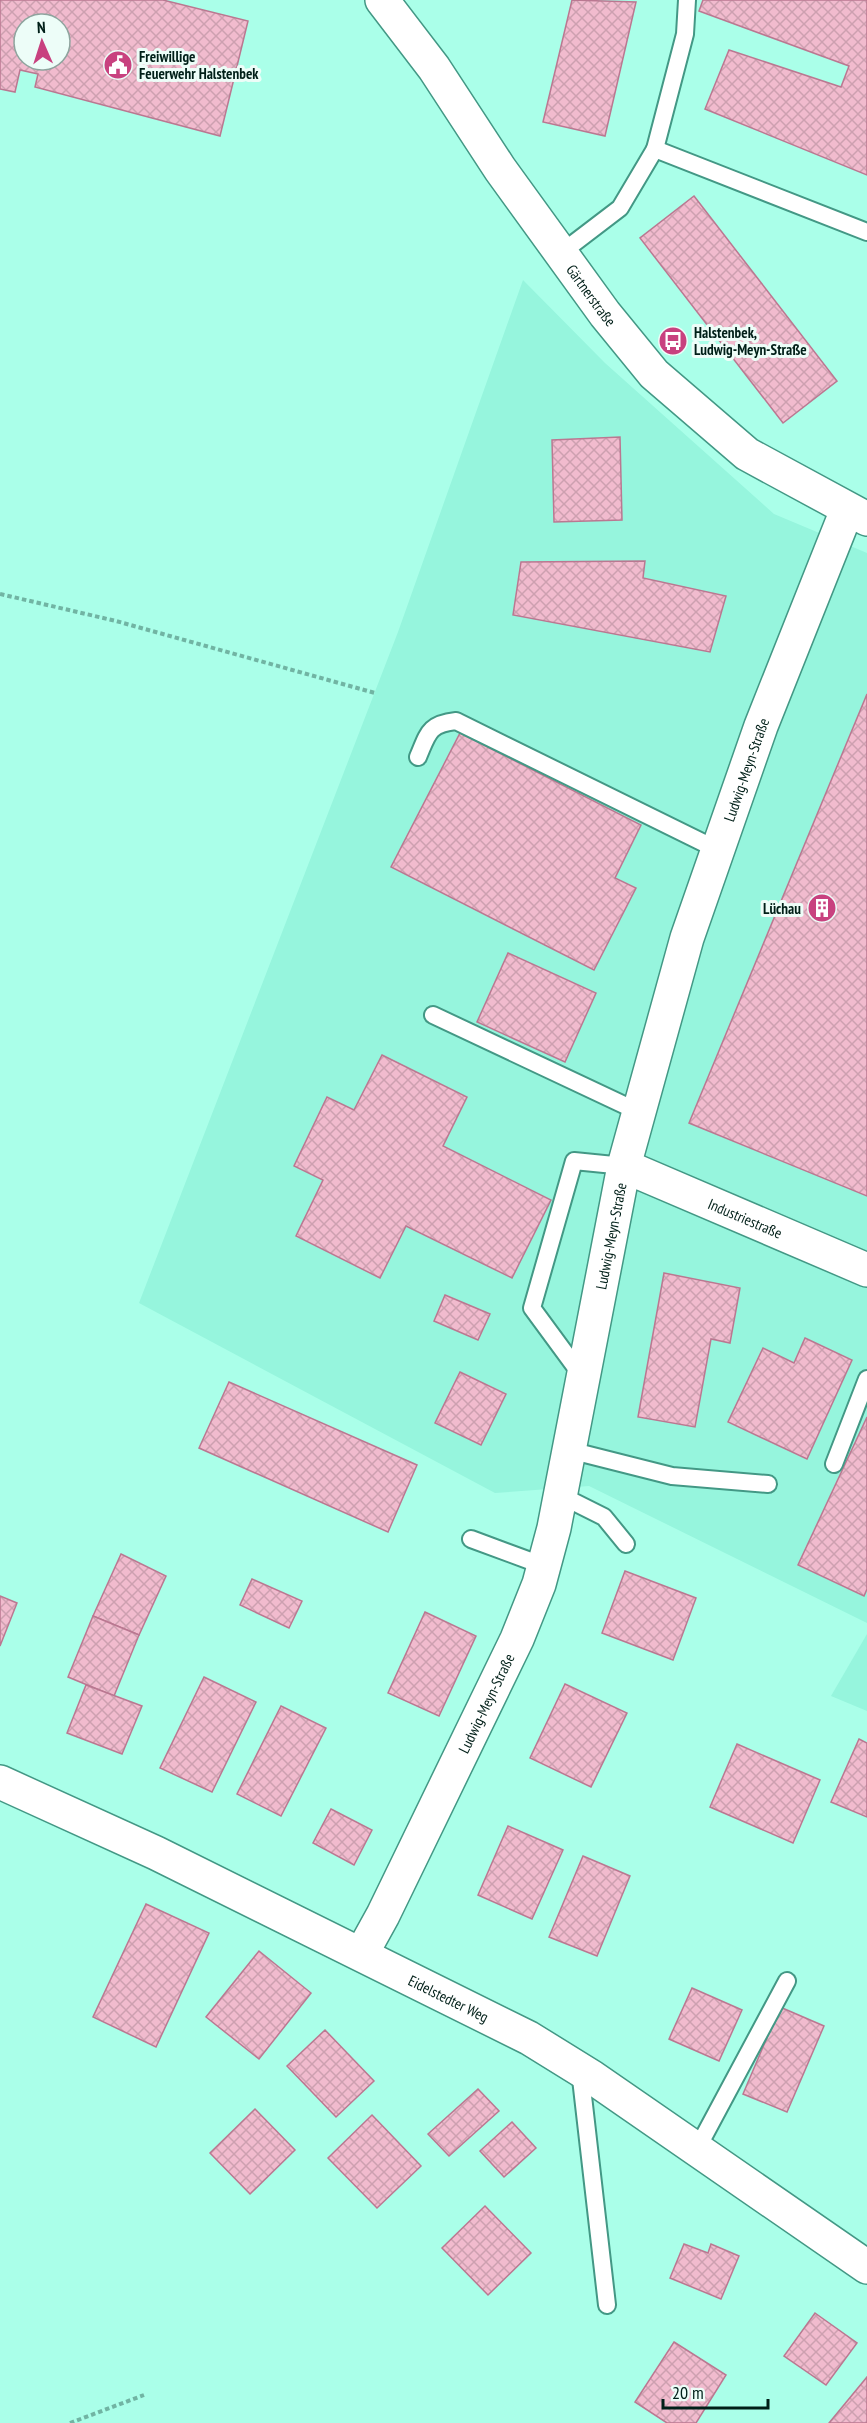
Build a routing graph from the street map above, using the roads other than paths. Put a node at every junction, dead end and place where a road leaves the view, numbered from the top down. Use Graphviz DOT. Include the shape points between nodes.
graph roads {
  1 [pos="382,0"];
  2 [pos="687,0"];
  3 [pos="655,149"];
  4 [pos="867,232"];
  5 [pos="561,253"];
  6 [pos="857,514"];
  7 [pos="418,757"];
  8 [pos="718,849"];
  9 [pos="433,1015"];
  10 [pos="639,1112"];
  11 [pos="624,1166"];
  12 [pos="867,1270"];
  13 [pos="582,1376"];
  14 [pos="867,1379"];
  15 [pos="569,1450"];
  16 [pos="834,1464"];
  17 [pos="768,1484"];
  18 [pos="561,1495"];
  19 [pos="471,1539"];
  20 [pos="626,1544"];
  21 [pos="544,1566"];
  22 [pos="0,1782"];
  23 [pos="362,1953"];
  24 [pos="787,1981"];
  25 [pos="580,2069"];
  26 [pos="697,2149"];
  27 [pos="867,2267"];
  28 [pos="608,2305"];
  1 -- 5 [label="street, Gärtnerstraße" via="434,68"];
  2 -- 3 [label="lane" via="685,34"];
  3 -- 4 [label="lane"];
  3 -- 5 [label="lane" via="620,208"];
  5 -- 6 [label="street, Gärtnerstraße" via="654,374 747,454"];
  6 -- 8 [label="street, Ludwig-Meyn-Straße" via="761,726"];
  7 -- 8 [label="lane" via="431,729 456,721"];
  8 -- 10 [label="street, Ludwig-Meyn-Straße" via="687,938"];
  9 -- 10 [label="lane"];
  10 -- 11 [label="street, Ludwig-Meyn-Straße"];
  11 -- 12 [label="street, Industriestraße"];
  11 -- 13 [label="street, Ludwig-Meyn-Straße"];
  11 -- 13 [label="lane" via="574,1161 532,1308"];
  13 -- 15 [label="street, Ludwig-Meyn-Straße"];
  14 -- 16 [label="lane"];
  15 -- 17 [label="lane" via="672,1476"];
  15 -- 18 [label="street, Ludwig-Meyn-Straße"];
  18 -- 20 [label="lane" via="604,1517"];
  18 -- 21 [label="street, Ludwig-Meyn-Straße"];
  19 -- 21 [label="lane"];
  21 -- 23 [label="street, Ludwig-Meyn-Straße" via="517,1639"];
  22 -- 23 [label="street, Eidelstedter Weg"];
  23 -- 25 [label="street, Eidelstedter Weg" via="529,2038"];
  24 -- 26 [label="lane"];
  25 -- 26 [label="street, Eidelstedter Weg"];
  25 -- 28 [label="lane"];
  26 -- 27 [label="street, Eidelstedter Weg"];
}
